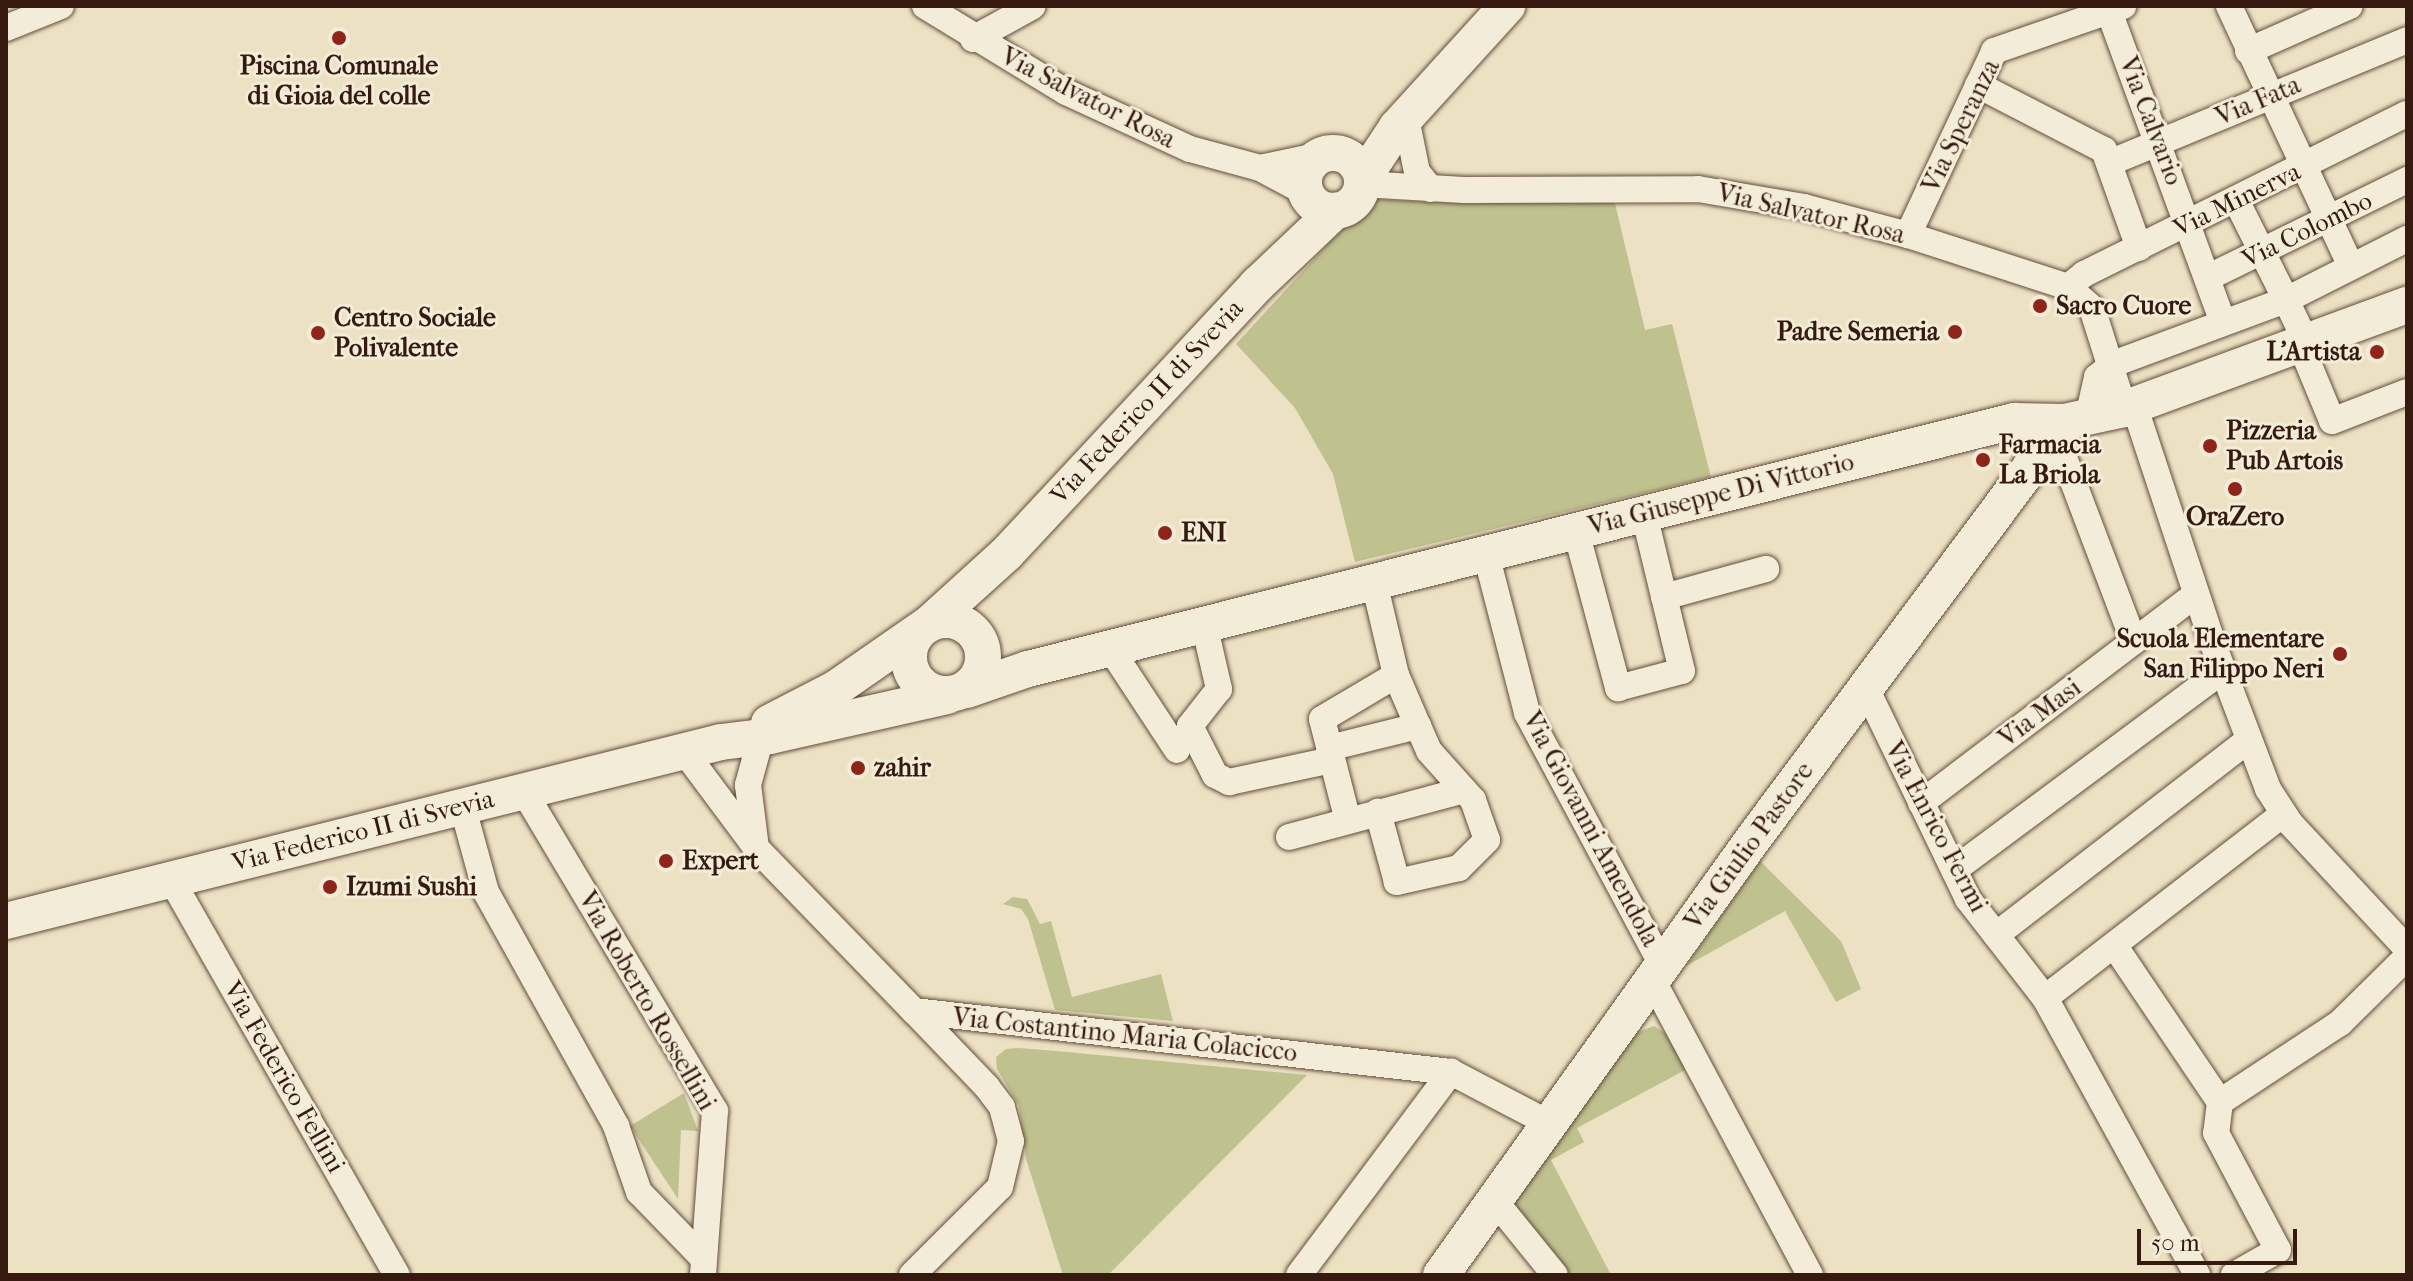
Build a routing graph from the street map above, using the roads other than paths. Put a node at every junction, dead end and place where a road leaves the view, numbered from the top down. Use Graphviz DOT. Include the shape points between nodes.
graph roads {
  1 [pos="61,6"];
  2 [pos="925,6"];
  3 [pos="1033,6"];
  4 [pos="1507,6"];
  5 [pos="2229,6"];
  6 [pos="2350,6"];
  7 [pos="2116,8"];
  8 [pos="6,28"];
  9 [pos="973,39"];
  10 [pos="2407,40"];
  11 [pos="2248,51"];
  12 [pos="1978,85"];
  13 [pos="2270,95"];
  14 [pos="2407,114"];
  15 [pos="1401,123"];
  16 [pos="2160,142"];
  17 [pos="1322,155"];
  18 [pos="2109,163"];
  19 [pos="2305,167"];
  20 [pos="1260,168"];
  21 [pos="2407,180"];
  22 [pos="1362,182"];
  23 [pos="1431,189"];
  24 [pos="1316,200"];
  25 [pos="2236,200"];
  26 [pos="2329,222"];
  27 [pos="2190,224"];
  28 [pos="1908,235"];
  29 [pos="2407,239"];
  30 [pos="2139,248"];
  31 [pos="2263,253"];
  32 [pos="2351,267"];
  33 [pos="2207,278"];
  34 [pos="2068,287"];
  35 [pos="2286,300"];
  36 [pos="2407,305"];
  37 [pos="2223,323"];
  38 [pos="2304,345"];
  39 [pos="2113,364"];
  40 [pos="2407,392"];
  41 [pos="2129,407"];
  42 [pos="2069,424"];
  43 [pos="1644,514"];
  44 [pos="1576,531"];
  45 [pos="1007,553"];
  46 [pos="1486,554"];
  47 [pos="1766,569"];
  48 [pos="1374,582"];
  49 [pos="2196,594"];
  50 [pos="1664,597"];
  51 [pos="1204,624"];
  52 [pos="925,626"];
  53 [pos="978,640"];
  54 [pos="2134,642"];
  55 [pos="1110,648"];
  56 [pos="1028,669"];
  57 [pos="2223,670"];
  58 [pos="1396,675"];
  59 [pos="1866,688"];
  60 [pos="957,693"];
  61 [pos="1418,726"];
  62 [pos="761,737"];
  63 [pos="2248,740"];
  64 [pos="721,742"];
  65 [pos="1177,750"];
  66 [pos="684,751"];
  67 [pos="1330,754"];
  68 [pos="523,790"];
  69 [pos="1464,790"];
  70 [pos="1921,803"];
  71 [pos="462,805"];
  72 [pos="1378,812"];
  73 [pos="2283,814"];
  74 [pos="1348,821"];
  75 [pos="1289,837"];
  76 [pos="756,848"];
  77 [pos="1954,870"];
  78 [pos="171,879"];
  79 [pos="6,921"];
  80 [pos="1996,935"];
  81 [pos="2114,945"];
  82 [pos="2407,949"];
  83 [pos="2407,957"];
  84 [pos="1657,972"];
  85 [pos="2045,998"];
  86 [pos="914,1011"];
  87 [pos="1451,1072"];
  88 [pos="2220,1102"];
  89 [pos="1550,1124"];
  90 [pos="1495,1201"];
  91 [pos="704,1267"];
  92 [pos="397,1275"];
  93 [pos="912,1275"];
  94 [pos="1299,1275"];
  95 [pos="1441,1275"];
  96 [pos="1555,1275"];
  97 [pos="1810,1275"];
  98 [pos="2197,1275"];
  99 [pos="2234,1275"];
  1 -- 8 [label="street"];
  2 -- 9 [label="street, Via Salvator Rosa"];
  3 -- 9 [label="street"];
  4 -- 15 [label="main road"];
  5 -- 11 [label="street"];
  6 -- 11 [label="street"];
  7 -- 12 [label="street, Via Speranza" via="1994,51"];
  7 -- 16 [label="street, Via Calvario"];
  9 -- 20 [label="street, Via Salvator Rosa" via="1066,92 1162,136 1216,159"];
  10 -- 13 [label="street, Via Fata"];
  11 -- 13 [label="street"];
  12 -- 18 [label="street" via="2104,150"];
  12 -- 28 [label="street, Via Speranza"];
  13 -- 16 [label="street, Via Fata"];
  13 -- 19 [label="street"];
  14 -- 19 [label="street, Via Minerva"];
  15 -- 17 [label="main road"];
  15 -- 22 [label="main road"];
  15 -- 23 [label="street" via="1417,172"];
  16 -- 18 [label="street, Via Fata"];
  16 -- 27 [label="street, Via Calvario"];
  17 -- 20 [label="street"];
  17 -- 22 [label="main road" via="1347,156"];
  17 -- 24 [label="main road" via="1305,172"];
  18 -- 30 [label="street"];
  19 -- 25 [label="street, Via Minerva"];
  19 -- 26 [label="street"];
  20 -- 24 [label="street"];
  21 -- 26 [label="street, Via Colombo"];
  22 -- 23 [label="street, Via Salvator Rosa"];
  22 -- 24 [label="main road" via="1356,200"];
  23 -- 28 [label="street, Via Salvator Rosa" via="1698,189 1804,207"];
  24 -- 45 [label="main road, Via Federico II di Svevia" via="1288,253"];
  25 -- 27 [label="street, Via Minerva"];
  25 -- 31 [label="street"];
  26 -- 31 [label="street, Via Colombo"];
  26 -- 32 [label="street"];
  27 -- 30 [label="street, Via Minerva"];
  27 -- 33 [label="street, Via Calvario"];
  28 -- 34 [label="street, Via Salvator Rosa"];
  29 -- 32 [label="street"];
  30 -- 34 [label="street, Via Minerva"];
  31 -- 33 [label="street, Via Colombo"];
  31 -- 35 [label="street"];
  32 -- 35 [label="street"];
  33 -- 37 [label="street, Via Calvario"];
  34 -- 39 [label="street, Via Salvator Rosa" via="2092,308"];
  35 -- 37 [label="street"];
  35 -- 38 [label="street"];
  36 -- 38 [label="main road, Via Giuseppe Di Vittorio"];
  37 -- 39 [label="street"];
  38 -- 40 [label="street" via="2332,421"];
  38 -- 41 [label="main road, Via Giuseppe Di Vittorio"];
  39 -- 41 [label="street, Via Salvator Rosa"];
  39 -- 42 [label="street" via="2097,377"];
  41 -- 42 [label="main road, Via Giuseppe Di Vittorio"];
  41 -- 49 [label="street, Via Salvator Rosa"];
  42 -- 43 [label="main road, Via Giuseppe Di Vittorio" via="2014,421"];
  42 -- 54 [label="street"];
  42 -- 59 [label="main road, Via Giulio Pastore"];
  43 -- 44 [label="main road, Via Giuseppe Di Vittorio"];
  43 -- 50 [label="street"];
  44 -- 46 [label="main road, Via Giuseppe Di Vittorio"];
  44 -- 50 [label="street" via="1618,688 1682,671"];
  45 -- 52 [label="main road, Via Federico II di Svevia"];
  45 -- 53 [label="main road, Via Federico II di Svevia" via="985,598"];
  46 -- 48 [label="main road, Via Giuseppe Di Vittorio"];
  46 -- 84 [label="street, Via Giovanni Amendola" via="1527,713"];
  47 -- 50 [label="street"];
  48 -- 51 [label="main road, Via Giuseppe Di Vittorio"];
  48 -- 58 [label="street"];
  49 -- 54 [label="street, Via Masi"];
  49 -- 57 [label="street, Via Salvator Rosa"];
  51 -- 55 [label="main road, Via Giuseppe Di Vittorio"];
  51 -- 67 [label="street" via="1219,689 1197,714 1191,735 1215,775 1229,782"];
  52 -- 53 [label="main road" via="954,620"];
  52 -- 60 [label="main road" via="912,642 914,674 932,693"];
  52 -- 64 [label="main road, Via Federico II di Svevia" via="835,689"];
  53 -- 56 [label="main road"];
  53 -- 60 [label="main road" via="983,668"];
  54 -- 70 [label="street, Via Masi"];
  55 -- 56 [label="main road, Via Giuseppe Di Vittorio"];
  55 -- 65 [label="street"];
  56 -- 60 [label="main road, Via Federico II di Svevia"];
  57 -- 63 [label="street, Via Salvator Rosa"];
  57 -- 77 [label="street"];
  58 -- 61 [label="street"];
  58 -- 67 [label="street" via="1322,719"];
  59 -- 70 [label="street, Via Enrico Fermi"];
  59 -- 84 [label="main road, Via Giulio Pastore"];
  60 -- 62 [label="main road, Via Federico II di Svevia"];
  61 -- 67 [label="street"];
  61 -- 69 [label="street" via="1429,751"];
  62 -- 64 [label="main road, Via Federico II di Svevia"];
  62 -- 76 [label="street" via="748,785"];
  63 -- 73 [label="street, Via Salvator Rosa"];
  63 -- 80 [label="street"];
  64 -- 66 [label="main road, Via Federico II di Svevia"];
  66 -- 68 [label="main road, Via Federico II di Svevia"];
  66 -- 76 [label="street"];
  67 -- 74 [label="street"];
  68 -- 71 [label="main road, Via Federico II di Svevia"];
  68 -- 91 [label="street, Via Roberto Rossellini" via="715,1111"];
  69 -- 72 [label="street"];
  69 -- 72 [label="street" via="1487,840 1459,868 1397,882"];
  70 -- 77 [label="street, Via Enrico Fermi"];
  71 -- 78 [label="main road, Via Federico II di Svevia"];
  71 -- 91 [label="street" via="486,892 616,1126 639,1192"];
  72 -- 74 [label="street"];
  73 -- 81 [label="street"];
  73 -- 82 [label="street, Via Salvator Rosa"];
  74 -- 75 [label="street"];
  76 -- 86 [label="street"];
  77 -- 80 [label="street, Via Enrico Fermi"];
  78 -- 79 [label="main road, Via Federico II di Svevia"];
  78 -- 92 [label="street, Via Federico Fellini"];
  80 -- 85 [label="street, Via Enrico Fermi"];
  81 -- 85 [label="street"];
  81 -- 88 [label="street"];
  83 -- 88 [label="street" via="2340,1023"];
  84 -- 89 [label="main road, Via Giulio Pastore"];
  84 -- 97 [label="street, Via Giovanni Amendola"];
  85 -- 98 [label="street, Via Enrico Fermi"];
  86 -- 87 [label="street, Via Costantino Maria Colacicco"];
  86 -- 93 [label="street" via="1002,1107 1011,1141 1000,1187"];
  87 -- 89 [label="street, Via Costantino Maria Colacicco"];
  87 -- 94 [label="street"];
  88 -- 99 [label="street" via="2216,1133 2278,1250"];
  89 -- 90 [label="main road, Via Giulio Pastore"];
  90 -- 95 [label="main road, Via Giulio Pastore"];
  90 -- 96 [label="street"];
}
